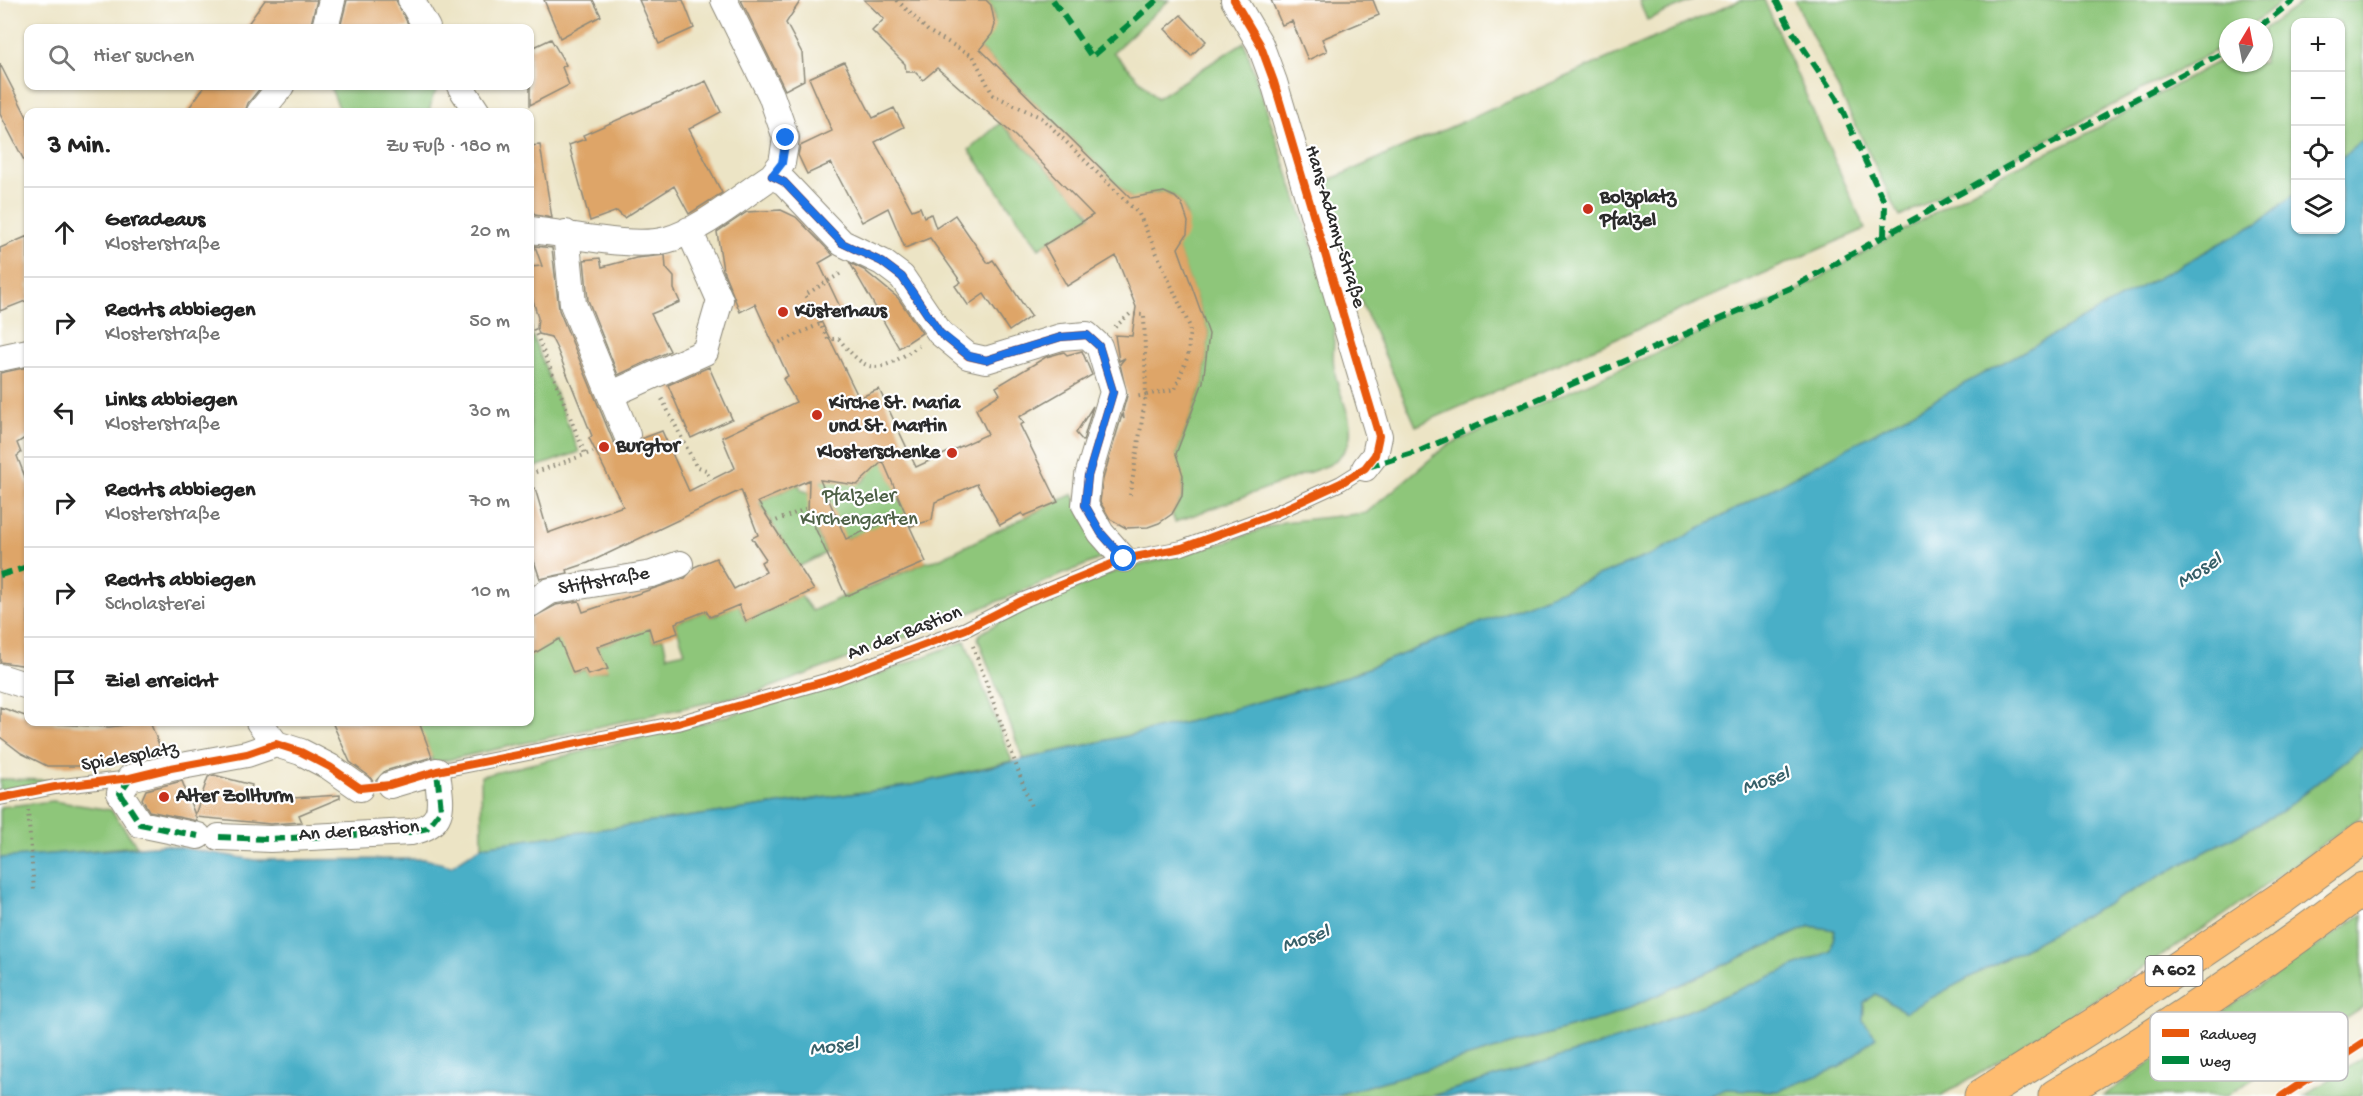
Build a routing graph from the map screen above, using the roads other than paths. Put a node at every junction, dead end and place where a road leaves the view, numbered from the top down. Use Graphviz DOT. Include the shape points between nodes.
graph roads {
  1 [pos="332,0"];
  2 [pos="411,0"];
  3 [pos="724,0"];
  4 [pos="1234,0"];
  5 [pos="326,24"];
  6 [pos="425,24"];
  7 [pos="278,90"];
  8 [pos="463,90"];
  9 [pos="264,108"];
  10 [pos="474,108"];
  11 [pos="772,176"];
  12 [pos="534,230"];
  13 [pos="689,230"];
  14 [pos="566,233"];
  15 [pos="24,353"];
  16 [pos="0,358"];
  17 [pos="612,394"];
  18 [pos="627,435"];
  19 [pos="1365,468"];
  20 [pos="1124,559"];
  21 [pos="680,564"];
  22 [pos="534,601"];
  23 [pos="0,677"];
  24 [pos="24,685"];
  25 [pos="262,726"];
  26 [pos="276,744"];
  27 [pos="437,771"];
  28 [pos="130,778"];
  29 [pos="390,784"];
  30 [pos="360,788"];
  31 [pos="0,798"];
  32 [pos="2363,838"];
  33 [pos="2363,888"];
  34 [pos="2188,1012"];
  35 [pos="2150,1038"];
  36 [pos="1981,1096"];
  37 [pos="2055,1096"];
  1 -- 5 [label="street"];
  2 -- 6 [label="street"];
  3 -- 11 [label="street" via="771,95 786,138 782,163"];
  4 -- 19 [label="street, Hans-Adamy-Straße" via="1260,44 1274,81 1378,436 1375,455"];
  7 -- 9 [label="street"];
  8 -- 10 [label="street"];
  11 -- 13 [label="street"];
  11 -- 20 [label="street" via="784,182 842,243 882,262 902,277 940,333 969,356 986,360 1061,337 1087,335 1099,346 1113,392 1088,476 1085,505 1101,533"];
  12 -- 14 [label="street"];
  13 -- 14 [label="street" via="666,240 646,242"];
  13 -- 17 [label="street" via="720,300 705,352"];
  14 -- 17 [label="street" via="573,304"];
  15 -- 16 [label="street"];
  17 -- 18 [label="street"];
  19 -- 20 [label="lane, An der Bastion" via="1341,483 1259,519 1182,548"];
  20 -- 27 [label="lane, An der Bastion" via="1021,601 966,629 836,678 678,723"];
  21 -- 22 [label="street, Stiftstraße" via="652,574 550,591"];
  23 -- 24 [label="street"];
  25 -- 26 [label="street"];
  26 -- 28 [label="street, Spielesplatz" via="247,754"];
  26 -- 30 [label="street" via="301,752"];
  27 -- 28 [label="street, An der Bastion" via="441,810 428,828 270,839 209,836 140,824 120,793"];
  27 -- 29 [label="street"];
  28 -- 31 [label="lane, Spielesplatz"];
  32 -- 36 [label="highway, A 602" via="2106,1017"];
  33 -- 34 [label="highway, A 602" via="2297,939"];
  35 -- 37 [label="highway, A 602"];
}
